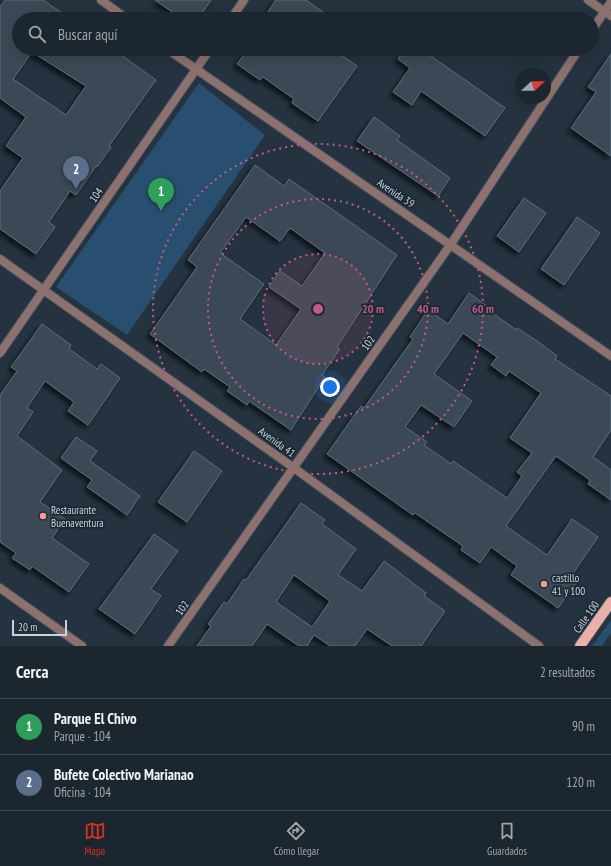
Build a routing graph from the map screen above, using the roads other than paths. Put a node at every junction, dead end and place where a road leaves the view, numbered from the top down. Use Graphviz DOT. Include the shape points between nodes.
graph roads {
  1 [pos="101,0"];
  2 [pos="244,0"];
  3 [pos="588,0"];
  4 [pos="611,2"];
  5 [pos="117,12"];
  6 [pos="236,12"];
  7 [pos="608,13"];
  8 [pos="599,23"];
  9 [pos="177,56"];
  10 [pos="205,56"];
  11 [pos="575,56"];
  12 [pos="196,70"];
  13 [pos="451,244"];
  14 [pos="0,259"];
  15 [pos="44,289"];
  16 [pos="0,353"];
  17 [pos="611,356"];
  18 [pos="294,468"];
  19 [pos="0,588"];
  20 [pos="611,602"];
  21 [pos="82,646"];
  22 [pos="168,646"];
  23 [pos="539,646"];
  24 [pos="580,646"];
  1 -- 5 [label="street"];
  2 -- 6 [label="street"];
  3 -- 7 [label="street"];
  4 -- 7 [label="street"];
  7 -- 8 [label="street"];
  9 -- 12 [label="street, Avenida 39"];
  10 -- 12 [label="street, 104"];
  11 -- 13 [label="street, 102"];
  12 -- 13 [label="street, Avenida 39"];
  12 -- 15 [label="street, 104"];
  13 -- 17 [label="street, Avenida 39"];
  13 -- 18 [label="street, 102"];
  14 -- 15 [label="street, Avenida 41"];
  15 -- 16 [label="street, 104"];
  15 -- 18 [label="street, Avenida 41"];
  18 -- 22 [label="street, 102"];
  18 -- 23 [label="street, Avenida 41"];
  19 -- 21 [label="street"];
  20 -- 24 [label="main road, Calle 100"];
}
